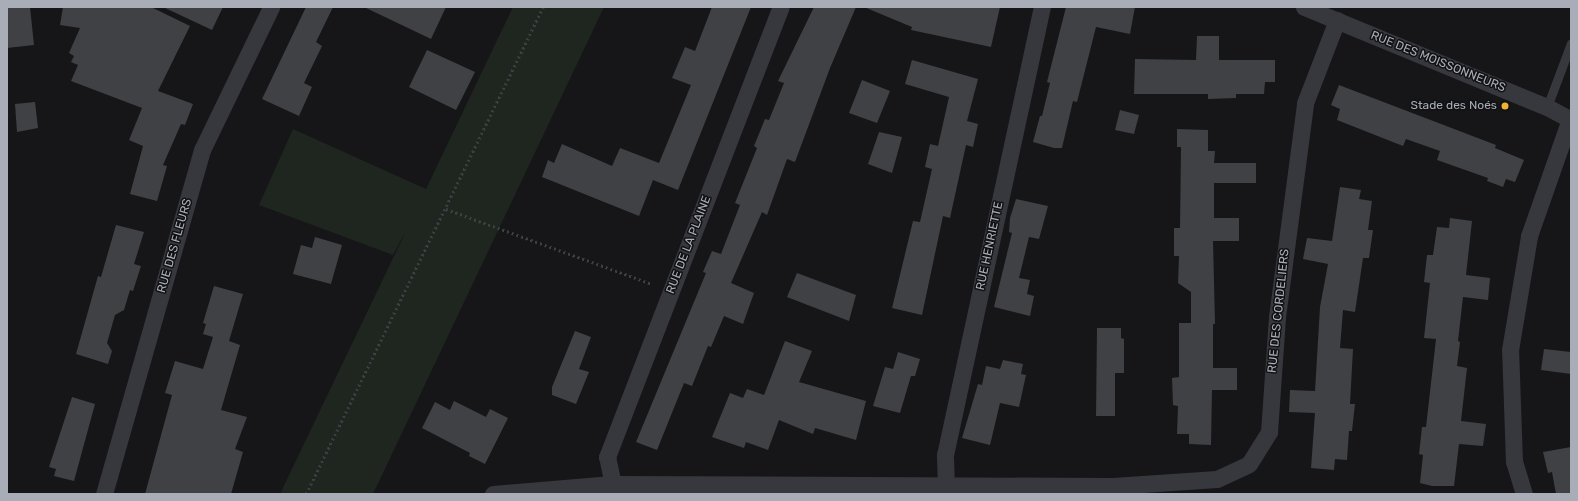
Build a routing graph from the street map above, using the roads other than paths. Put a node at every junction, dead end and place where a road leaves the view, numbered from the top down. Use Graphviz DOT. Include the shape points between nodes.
graph roads {
  1 [pos="271,7"];
  2 [pos="781,7"];
  3 [pos="1042,7"];
  4 [pos="1304,7"];
  5 [pos="1337,20"];
  6 [pos="1571,43"];
  7 [pos="1547,107"];
  8 [pos="1571,119"];
  9 [pos="946,486"];
  10 [pos="614,489"];
  11 [pos="1112,490"];
  12 [pos="104,494"];
  13 [pos="494,494"];
  14 [pos="1524,494"];
  1 -- 12 [label="street, RUE DES FLEURS" via="202,150"];
  2 -- 10 [label="street, RUE DE LA PLAINE" via="607,457"];
  3 -- 9 [label="street, RUE HENRIETTE" via="945,455"];
  4 -- 5 [label="street, RUE DES MOISSONNEURS"];
  5 -- 7 [label="street, RUE DES MOISSONNEURS"];
  5 -- 11 [label="street, RUE DES CORDELIERS" via="1306,103 1277,318 1269,432 1249,464 1217,479"];
  6 -- 7 [label="lane"];
  7 -- 8 [label="street, RUE DES MOISSONNEURS"];
  8 -- 14 [label="street" via="1529,236 1510,350 1514,462"];
  9 -- 10 [label="street, RUE DES CORDELIERS"];
  9 -- 11 [label="street, RUE DES CORDELIERS"];
  10 -- 13 [label="street, RUE DES CORDELIERS"];
}
